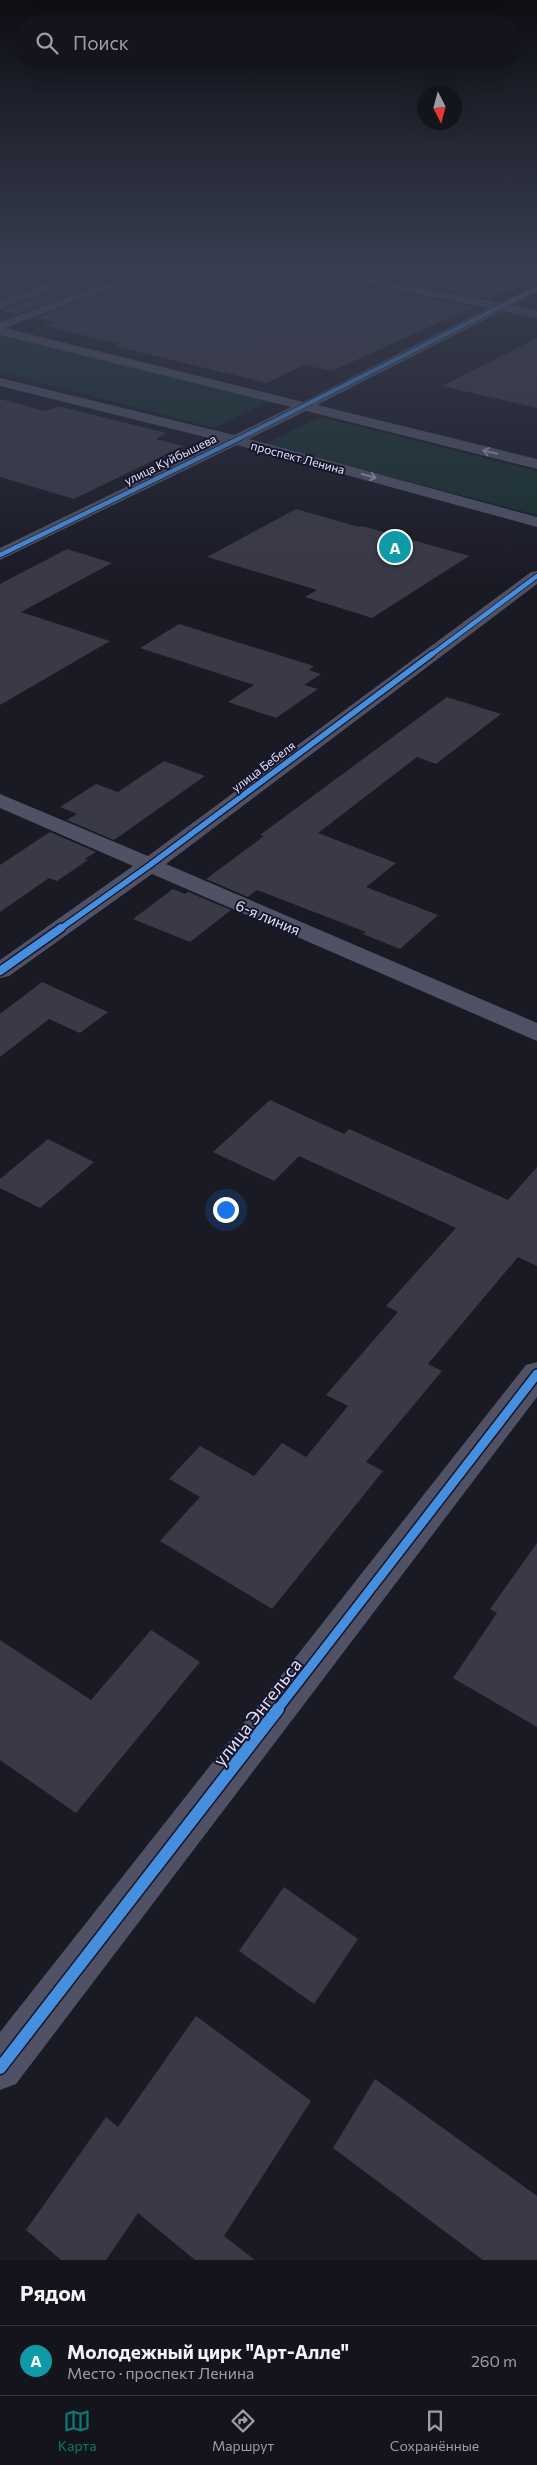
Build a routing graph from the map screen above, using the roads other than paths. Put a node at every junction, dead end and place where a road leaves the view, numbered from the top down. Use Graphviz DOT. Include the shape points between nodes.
graph roads {
  1 [pos="169,372"];
  2 [pos="371,372"];
  3 [pos="0,382"];
  4 [pos="305,406"];
  5 [pos="235,440"];
  6 [pos="537,464"];
  7 [pos="537,522"];
  8 [pos="0,555"];
  9 [pos="537,576"];
  10 [pos="0,800"];
  11 [pos="150,865"];
  12 [pos="0,971"];
  13 [pos="537,1033"];
  14 [pos="537,1374"];
  15 [pos="0,2068"];
  1 -- 4 [label="street"];
  2 -- 4 [label="street, улица Куйбышева"];
  3 -- 5 [label="street, проспект Ленина"];
  4 -- 5 [label="street, улица Куйбышева"];
  6 -- 4 [label="street, one-way"];
  5 -- 7 [label="street, проспект Ленина, one-way"];
  5 -- 8 [label="street, улица Куйбышева"];
  9 -- 11 [label="street, улица Бебеля"];
  10 -- 11 [label="street, 6-я линия"];
  11 -- 12 [label="street, улица Бебеля"];
  11 -- 13 [label="street, 6-я линия"];
  14 -- 15 [label="street, улица Энгельса"];
}
